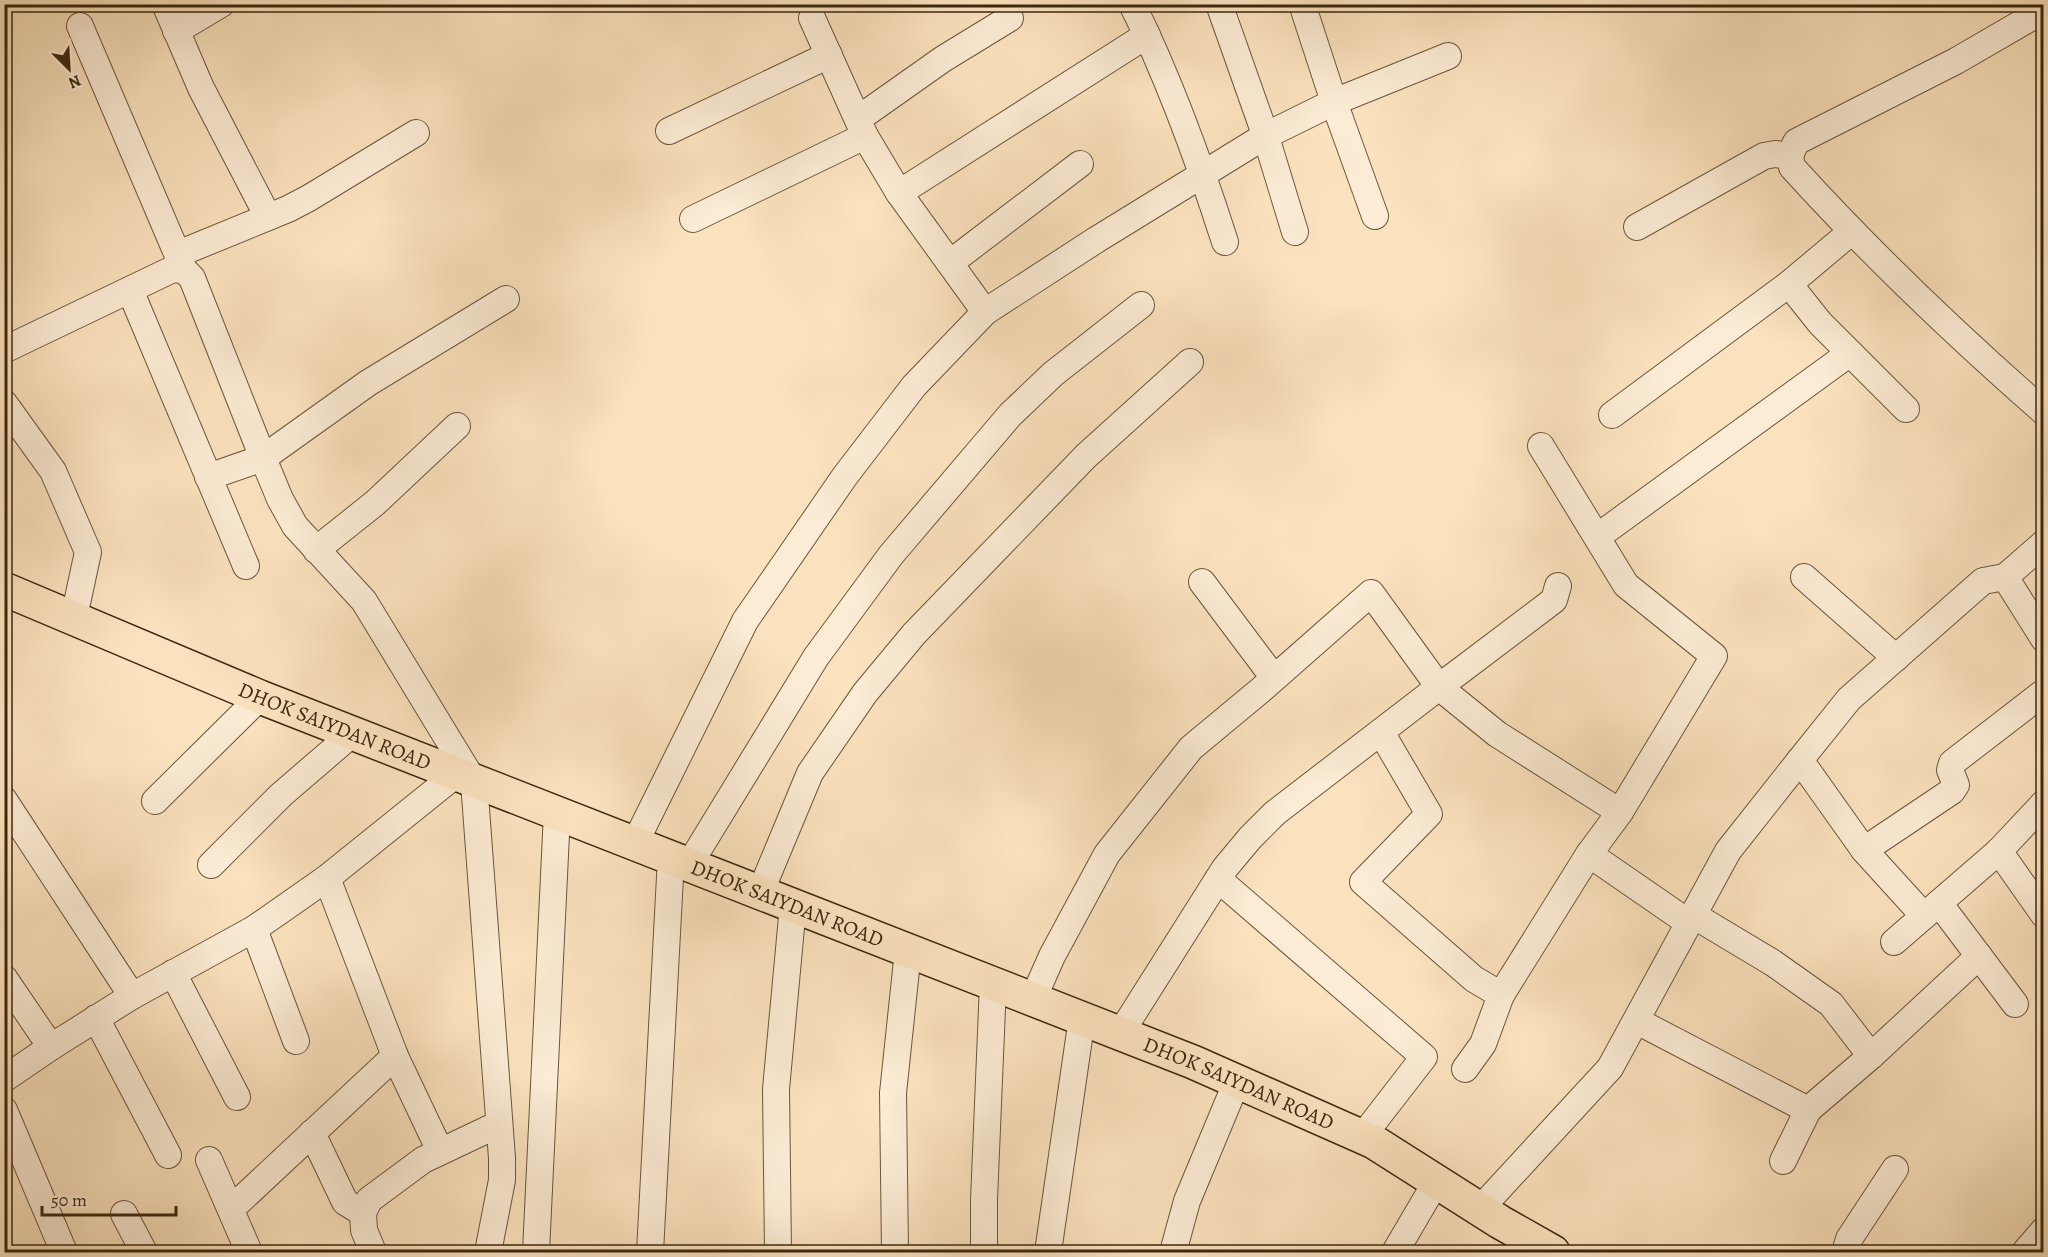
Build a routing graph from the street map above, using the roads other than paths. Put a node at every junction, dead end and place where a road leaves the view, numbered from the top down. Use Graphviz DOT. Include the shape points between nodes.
graph roads {
  1 [pos="165,4"];
  2 [pos="221,4"];
  3 [pos="1132,4"];
  4 [pos="1219,4"];
  5 [pos="1302,4"];
  6 [pos="2043,10"];
  7 [pos="812,18"];
  8 [pos="1010,18"];
  9 [pos="80,26"];
  10 [pos="176,31"];
  11 [pos="1148,36"];
  12 [pos="829,55"];
  13 [pos="1448,56"];
  14 [pos="1334,102"];
  15 [pos="862,127"];
  16 [pos="669,130"];
  17 [pos="416,134"];
  18 [pos="1266,136"];
  19 [pos="1790,156"];
  20 [pos="1080,164"];
  21 [pos="1203,174"];
  22 [pos="899,193"];
  23 [pos="1375,216"];
  24 [pos="268,217"];
  25 [pos="693,219"];
  26 [pos="1637,227"];
  27 [pos="1295,232"];
  28 [pos="1851,232"];
  29 [pos="1225,242"];
  30 [pos="181,262"];
  31 [pos="950,263"];
  32 [pos="1789,284"];
  33 [pos="130,290"];
  34 [pos="506,299"];
  35 [pos="1141,305"];
  36 [pos="985,312"];
  37 [pos="4,350"];
  38 [pos="1850,353"];
  39 [pos="1190,362"];
  40 [pos="4,403"];
  41 [pos="1906,409"];
  42 [pos="2043,412"];
  43 [pos="1612,414"];
  44 [pos="457,426"];
  45 [pos="1541,446"];
  46 [pos="263,458"];
  47 [pos="208,477"];
  48 [pos="1597,537"];
  49 [pos="2043,543"];
  50 [pos="316,550"];
  51 [pos="246,566"];
  52 [pos="1804,577"];
  53 [pos="2005,577"];
  54 [pos="1202,582"];
  55 [pos="1558,586"];
  56 [pos="4,589"];
  57 [pos="74,617"];
  58 [pos="2043,639"];
  59 [pos="1896,658"];
  60 [pos="1274,678"];
  61 [pos="1439,687"];
  62 [pos="2043,692"];
  63 [pos="260,697"];
  64 [pos="1381,732"];
  65 [pos="353,733"];
  66 [pos="1800,760"];
  67 [pos="464,778"];
  68 [pos="4,800"];
  69 [pos="154,801"];
  70 [pos="2043,802"];
  71 [pos="1620,812"];
  72 [pos="557,813"];
  73 [pos="635,843"];
  74 [pos="1864,850"];
  75 [pos="1999,851"];
  76 [pos="1589,854"];
  77 [pos="680,861"];
  78 [pos="211,865"];
  79 [pos="327,878"];
  80 [pos="1218,879"];
  81 [pos="760,893"];
  82 [pos="793,906"];
  83 [pos="1932,909"];
  84 [pos="2043,915"];
  85 [pos="1691,919"];
  86 [pos="254,929"];
  87 [pos="1894,942"];
  88 [pos="908,951"];
  89 [pos="1979,956"];
  90 [pos="173,973"];
  91 [pos="4,978"];
  92 [pos="993,984"];
  93 [pos="1501,995"];
  94 [pos="132,996"];
  95 [pos="1034,999"];
  96 [pos="2014,1004"];
  97 [pos="96,1018"];
  98 [pos="1082,1018"];
  99 [pos="1637,1021"];
  100 [pos="1120,1034"];
  101 [pos="296,1041"];
  102 [pos="51,1047"];
  103 [pos="395,1056"];
  104 [pos="1871,1056"];
  105 [pos="1465,1069"];
  106 [pos="4,1078"];
  107 [pos="1237,1081"];
  108 [pos="237,1097"];
  109 [pos="4,1110"];
  110 [pos="1808,1110"];
  111 [pos="499,1124"];
  112 [pos="312,1133"];
  113 [pos="1362,1137"];
  114 [pos="440,1150"];
  115 [pos="168,1155"];
  116 [pos="209,1160"];
  117 [pos="1783,1161"];
  118 [pos="1895,1169"];
  119 [pos="1436,1182"];
  120 [pos="231,1209"];
  121 [pos="1480,1209"];
  122 [pos="124,1214"];
  123 [pos="363,1214"];
  124 [pos="2043,1230"];
  125 [pos="64,1252"];
  126 [pos="144,1252"];
  127 [pos="249,1252"];
  128 [pos="373,1252"];
  129 [pos="489,1252"];
  130 [pos="536,1252"];
  131 [pos="650,1252"];
  132 [pos="778,1252"];
  133 [pos="895,1252"];
  134 [pos="984,1252"];
  135 [pos="1048,1252"];
  136 [pos="1173,1252"];
  137 [pos="1395,1252"];
  138 [pos="1553,1252"];
  139 [pos="1845,1252"];
  140 [pos="2025,1252"];
  1 -- 10 [label="street"];
  2 -- 10 [label="street"];
  3 -- 11 [label="street"];
  4 -- 18 [label="street"];
  5 -- 14 [label="street"];
  6 -- 19 [label="street" via="1956,61 1796,142"];
  7 -- 12 [label="street"];
  8 -- 15 [label="street" via="943,59"];
  9 -- 30 [label="street"];
  10 -- 24 [label="street"];
  11 -- 21 [label="street"];
  11 -- 22 [label="street"];
  12 -- 15 [label="street"];
  12 -- 16 [label="street"];
  13 -- 14 [label="street"];
  14 -- 18 [label="street"];
  14 -- 23 [label="street"];
  15 -- 22 [label="street"];
  15 -- 25 [label="street"];
  17 -- 24 [label="street" via="309,198"];
  18 -- 21 [label="street"];
  18 -- 27 [label="street"];
  19 -- 26 [label="street" via="1764,156"];
  19 -- 28 [label="street" via="1792,167"];
  20 -- 31 [label="street"];
  21 -- 29 [label="street"];
  21 -- 36 [label="street"];
  22 -- 31 [label="street"];
  24 -- 30 [label="street"];
  28 -- 32 [label="street"];
  28 -- 42 [label="street"];
  30 -- 33 [label="street"];
  30 -- 46 [label="street" via="192,278"];
  31 -- 36 [label="street"];
  32 -- 38 [label="street"];
  32 -- 43 [label="street"];
  33 -- 37 [label="street"];
  33 -- 47 [label="street"];
  34 -- 46 [label="street" via="368,383"];
  35 -- 77 [label="street" via="1053,374 1010,415 891,555 816,657"];
  36 -- 73 [label="street" via="914,386 845,476 745,621"];
  38 -- 41 [label="street"];
  38 -- 48 [label="street"];
  39 -- 81 [label="street" via="1086,456 914,634 865,693 810,773"];
  40 -- 57 [label="street" via="53,471 88,552"];
  44 -- 50 [label="street" via="375,503"];
  45 -- 48 [label="street"];
  46 -- 47 [label="street"];
  46 -- 50 [label="street" via="295,526"];
  47 -- 51 [label="street"];
  48 -- 71 [label="street" via="1626,585 1714,656"];
  49 -- 53 [label="street"];
  50 -- 67 [label="street" via="364,601"];
  52 -- 59 [label="street"];
  53 -- 58 [label="street"];
  53 -- 59 [label="street" via="1983,581"];
  54 -- 60 [label="street"];
  55 -- 61 [label="street" via="1554,600"];
  56 -- 57 [label="main road, DHOK SAIYDAN ROAD"];
  57 -- 63 [label="main road, DHOK SAIYDAN ROAD"];
  59 -- 66 [label="street" via="1849,699"];
  60 -- 61 [label="street" via="1371,593"];
  60 -- 95 [label="street" via="1191,748 1107,854 1052,956"];
  61 -- 64 [label="street"];
  61 -- 71 [label="street" via="1497,734"];
  62 -- 74 [label="street" via="1952,763 1950,770 1956,785 1952,791"];
  63 -- 65 [label="main road, DHOK SAIYDAN ROAD"];
  63 -- 69 [label="street"];
  64 -- 80 [label="street" via="1275,813"];
  64 -- 93 [label="street" via="1430,814 1363,882 1474,979"];
  65 -- 67 [label="main road, DHOK SAIYDAN ROAD"];
  65 -- 78 [label="street" via="281,795"];
  66 -- 74 [label="street"];
  66 -- 85 [label="street" via="1728,851"];
  67 -- 72 [label="main road, DHOK SAIYDAN ROAD"];
  67 -- 79 [label="street"];
  67 -- 111 [label="street"];
  68 -- 94 [label="street"];
  70 -- 75 [label="street"];
  71 -- 76 [label="street"];
  72 -- 73 [label="main road, DHOK SAIYDAN ROAD"];
  72 -- 130 [label="street"];
  73 -- 77 [label="main road, DHOK SAIYDAN ROAD"];
  74 -- 83 [label="street"];
  75 -- 83 [label="street"];
  75 -- 84 [label="street"];
  76 -- 85 [label="street"];
  76 -- 93 [label="street"];
  77 -- 81 [label="main road, DHOK SAIYDAN ROAD"];
  77 -- 131 [label="street"];
  79 -- 86 [label="street"];
  79 -- 103 [label="street"];
  80 -- 100 [label="street"];
  80 -- 113 [label="street" via="1424,1057"];
  81 -- 82 [label="main road, DHOK SAIYDAN ROAD"];
  82 -- 88 [label="main road, DHOK SAIYDAN ROAD"];
  82 -- 132 [label="street" via="776,1089"];
  83 -- 87 [label="street"];
  83 -- 89 [label="street"];
  85 -- 99 [label="street"];
  85 -- 104 [label="street" via="1773,963 1831,1004"];
  86 -- 90 [label="street"];
  86 -- 101 [label="street"];
  88 -- 92 [label="main road, DHOK SAIYDAN ROAD"];
  88 -- 133 [label="street" via="893,1093"];
  89 -- 96 [label="street"];
  89 -- 104 [label="street"];
  90 -- 94 [label="street"];
  90 -- 108 [label="street"];
  91 -- 102 [label="street"];
  92 -- 95 [label="main road, DHOK SAIYDAN ROAD"];
  92 -- 134 [label="street"];
  93 -- 105 [label="street" via="1484,1044"];
  94 -- 97 [label="street"];
  95 -- 98 [label="main road, DHOK SAIYDAN ROAD"];
  97 -- 102 [label="street"];
  97 -- 115 [label="street"];
  98 -- 100 [label="main road, DHOK SAIYDAN ROAD"];
  98 -- 135 [label="street"];
  99 -- 110 [label="street"];
  99 -- 121 [label="street" via="1610,1068"];
  100 -- 107 [label="main road, DHOK SAIYDAN ROAD"];
  102 -- 106 [label="street"];
  103 -- 112 [label="street"];
  103 -- 114 [label="street"];
  104 -- 110 [label="street"];
  107 -- 113 [label="main road, DHOK SAIYDAN ROAD"];
  107 -- 136 [label="street" via="1187,1201"];
  109 -- 125 [label="street"];
  110 -- 117 [label="street"];
  111 -- 114 [label="street"];
  111 -- 129 [label="street" via="502,1179"];
  112 -- 120 [label="street"];
  112 -- 123 [label="street" via="345,1202"];
  113 -- 119 [label="main road, DHOK SAIYDAN ROAD"];
  114 -- 123 [label="street" via="369,1200"];
  116 -- 120 [label="street"];
  118 -- 139 [label="street" via="1849,1239"];
  119 -- 121 [label="main road, DHOK SAIYDAN ROAD"];
  119 -- 137 [label="street"];
  120 -- 127 [label="street"];
  121 -- 138 [label="main road, DHOK SAIYDAN ROAD"];
  122 -- 126 [label="street"];
  123 -- 128 [label="street" via="364,1230"];
  124 -- 140 [label="street"];
}
